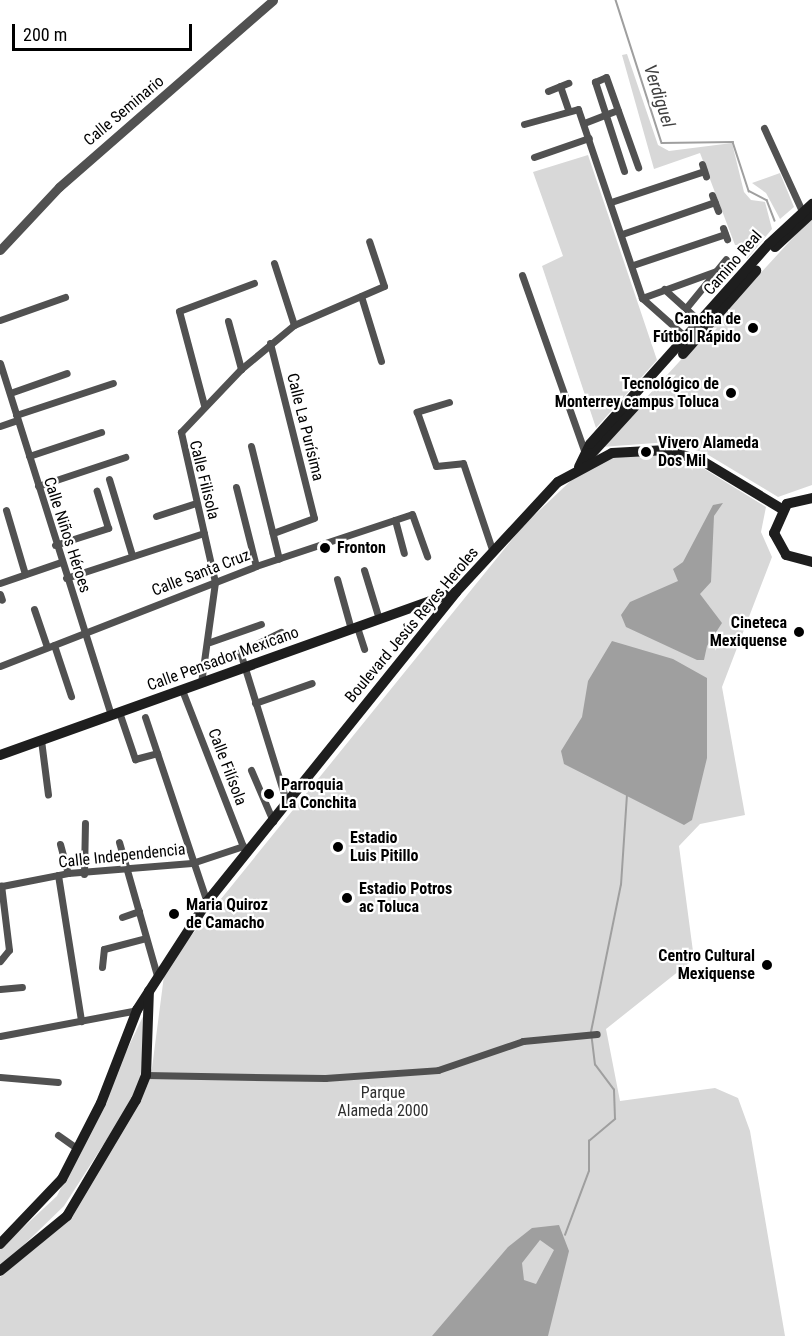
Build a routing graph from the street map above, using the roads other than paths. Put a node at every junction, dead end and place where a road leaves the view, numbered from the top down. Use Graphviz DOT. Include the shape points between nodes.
graph roads {
  1 [pos="273,0"];
  2 [pos="548,91"];
  3 [pos="568,109"];
  4 [pos="618,110"];
  5 [pos="605,115"];
  6 [pos="584,123"];
  7 [pos="524,124"];
  8 [pos="764,129"];
  9 [pos="589,138"];
  10 [pos="534,157"];
  11 [pos="635,159"];
  12 [pos="638,167"];
  13 [pos="704,170"];
  14 [pos="611,202"];
  15 [pos="812,204"];
  16 [pos="718,211"];
  17 [pos="807,212"];
  18 [pos="622,234"];
  19 [pos="725,234"];
  20 [pos="369,241"];
  21 [pos="0,250"];
  22 [pos="726,260"];
  23 [pos="274,263"];
  24 [pos="633,265"];
  25 [pos="716,271"];
  26 [pos="522,275"];
  27 [pos="254,282"];
  28 [pos="664,289"];
  29 [pos="361,296"];
  30 [pos="65,297"];
  31 [pos="642,297"];
  32 [pos="686,309"];
  33 [pos="693,315"];
  34 [pos="0,320"];
  35 [pos="228,321"];
  36 [pos="294,325"];
  37 [pos="691,341"];
  38 [pos="270,343"];
  39 [pos="381,361"];
  40 [pos="0,363"];
  41 [pos="241,369"];
  42 [pos="67,373"];
  43 [pos="113,383"];
  44 [pos="10,393"];
  45 [pos="449,402"];
  46 [pos="204,405"];
  47 [pos="17,418"];
  48 [pos="0,426"];
  49 [pos="101,432"];
  50 [pos="251,446"];
  51 [pos="28,456"];
  52 [pos="586,456"];
  53 [pos="125,457"];
  54 [pos="579,466"];
  55 [pos="109,479"];
  56 [pos="38,486"];
  57 [pos="236,487"];
  58 [pos="97,491"];
  59 [pos="812,498"];
  60 [pos="196,503"];
  61 [pos="782,509"];
  62 [pos="6,510"];
  63 [pos="156,516"];
  64 [pos="395,520"];
  65 [pos="204,533"];
  66 [pos="273,533"];
  67 [pos="55,545"];
  68 [pos="493,552"];
  69 [pos="404,554"];
  70 [pos="132,555"];
  71 [pos="427,555"];
  72 [pos="279,559"];
  73 [pos="61,562"];
  74 [pos="812,562"];
  75 [pos="256,567"];
  76 [pos="364,570"];
  77 [pos="24,574"];
  78 [pos="66,578"];
  79 [pos="337,579"];
  80 [pos="215,582"];
  81 [pos="0,583"];
  82 [pos="456,592"];
  83 [pos="34,609"];
  84 [pos="379,619"];
  85 [pos="261,624"];
  86 [pos="354,628"];
  87 [pos="85,633"];
  88 [pos="282,633"];
  89 [pos="210,642"];
  90 [pos="50,646"];
  91 [pos="364,649"];
  92 [pos="0,666"];
  93 [pos="245,667"];
  94 [pos="201,683"];
  95 [pos="312,683"];
  96 [pos="182,690"];
  97 [pos="71,696"];
  98 [pos="255,703"];
  99 [pos="115,714"];
  100 [pos="145,717"];
  101 [pos="41,740"];
  102 [pos="156,753"];
  103 [pos="0,755"];
  104 [pos="251,770"];
  105 [pos="48,795"];
  106 [pos="287,804"];
  107 [pos="273,821"];
  108 [pos="85,823"];
  109 [pos="119,842"];
  110 [pos="60,844"];
  111 [pos="244,850"];
  112 [pos="192,863"];
  113 [pos="127,871"];
  114 [pos="68,873"];
  115 [pos="84,874"];
  116 [pos="58,876"];
  117 [pos="1,885"];
  118 [pos="207,902"];
  119 [pos="139,911"];
  120 [pos="122,917"];
  121 [pos="146,938"];
  122 [pos="0,961"];
  123 [pos="102,967"];
  124 [pos="157,975"];
  125 [pos="22,987"];
  126 [pos="0,989"];
  127 [pos="149,991"];
  128 [pos="137,1010"];
  129 [pos="81,1021"];
  130 [pos="597,1034"];
  131 [pos="0,1036"];
  132 [pos="146,1075"];
  133 [pos="0,1077"];
  134 [pos="58,1082"];
  135 [pos="58,1136"];
  136 [pos="78,1149"];
  137 [pos="0,1244"];
  138 [pos="0,1271"];
  1 -- 21 [label="street, Calle Seminario" via="59,188"];
  2 -- 3 [label="street" via="564,85"];
  3 -- 6 [label="street" via="577,107"];
  3 -- 7 [label="street"];
  4 -- 5 [label="street"];
  4 -- 5 [label="street" via="607,79 596,81"];
  4 -- 11 [label="street"];
  5 -- 6 [label="street"];
  5 -- 11 [label="street" via="623,167"];
  6 -- 9 [label="street"];
  8 -- 17 [label="street"];
  9 -- 10 [label="street"];
  9 -- 14 [label="street"];
  11 -- 12 [label="street"];
  13 -- 14 [label="street"];
  14 -- 18 [label="street"];
  15 -- 17 [label="main road, Camino Real"];
  16 -- 18 [label="street" via="713,199"];
  17 -- 37 [label="main road, Camino Real"];
  18 -- 24 [label="street"];
  19 -- 24 [label="street"];
  20 -- 29 [label="street, Calle Filisola" via="384,286"];
  22 -- 25 [label="street"];
  23 -- 36 [label="street"];
  24 -- 31 [label="street"];
  25 -- 28 [label="street"];
  25 -- 32 [label="street"];
  26 -- 52 [label="street"];
  27 -- 46 [label="street" via="179,311"];
  28 -- 31 [label="street"];
  28 -- 32 [label="street"];
  29 -- 36 [label="street, Calle Filisola"];
  29 -- 39 [label="street"];
  30 -- 34 [label="street"];
  31 -- 37 [label="street"];
  32 -- 33 [label="street"];
  35 -- 41 [label="street"];
  36 -- 38 [label="street, Calle Filisola"];
  37 -- 52 [label="main road, Camino Real"];
  38 -- 41 [label="street, Calle Filisola"];
  38 -- 66 [label="street, Calle La Purísima" via="314,518"];
  40 -- 44 [label="street, Calle Niños Héroes"];
  41 -- 46 [label="street, Calle Filisola"];
  42 -- 44 [label="street"];
  43 -- 47 [label="street"];
  44 -- 47 [label="street, Calle Niños Héroes"];
  45 -- 68 [label="street" via="417,412 436,466 462,463"];
  46 -- 60 [label="street, Calle Filisola" via="180,435"];
  47 -- 48 [label="street"];
  47 -- 51 [label="street, Calle Niños Héroes"];
  49 -- 51 [label="street"];
  50 -- 66 [label="street"];
  51 -- 56 [label="street, Calle Niños Héroes"];
  52 -- 54 [label="main road, Camino Real"];
  53 -- 56 [label="street"];
  54 -- 61 [label="main road, Boulevard Jesús Reyes Heroles" via="632,450 684,454"];
  54 -- 68 [label="main road, Boulevard Jesús Reyes Heroles"];
  55 -- 70 [label="street"];
  56 -- 67 [label="street, Calle Niños Héroes"];
  57 -- 75 [label="street"];
  58 -- 67 [label="street" via="108,528"];
  59 -- 61 [label="main road" via="794,500"];
  60 -- 63 [label="street"];
  60 -- 65 [label="street, Calle Filisola"];
  61 -- 74 [label="main road" via="775,525 780,549 793,560"];
  62 -- 77 [label="street"];
  64 -- 69 [label="street"];
  64 -- 71 [label="street, Calle Santa Cruz" via="415,514"];
  64 -- 72 [label="street, Calle Santa Cruz"];
  65 -- 70 [label="street"];
  65 -- 80 [label="street, Calle Filisola"];
  66 -- 72 [label="street"];
  67 -- 73 [label="street, Calle Niños Héroes"];
  68 -- 82 [label="main road, Boulevard Jesús Reyes Heroles"];
  70 -- 78 [label="street"];
  72 -- 75 [label="street, Calle Santa Cruz"];
  73 -- 77 [label="street"];
  73 -- 78 [label="street, Calle Niños Héroes"];
  75 -- 80 [label="street, Calle Santa Cruz"];
  76 -- 84 [label="street"];
  77 -- 81 [label="street"];
  78 -- 87 [label="street, Calle Niños Héroes"];
  79 -- 86 [label="street"];
  80 -- 87 [label="street, Calle Santa Cruz"];
  80 -- 89 [label="street, Calle Filisola"];
  82 -- 84 [label="main road, Calle Pensador Mexicano"];
  82 -- 106 [label="main road, Boulevard Jesús Reyes Heroles"];
  83 -- 90 [label="street"];
  84 -- 86 [label="main road, Calle Pensador Mexicano"];
  85 -- 89 [label="street"];
  86 -- 91 [label="street"];
  86 -- 93 [label="main road, Calle Pensador Mexicano"];
  87 -- 90 [label="street, Calle Santa Cruz"];
  87 -- 99 [label="street, Calle Niños Héroes"];
  88 -- 93 [label="street" via="240,652"];
  89 -- 94 [label="street, Calle Filisola"];
  90 -- 92 [label="street, Calle Santa Cruz"];
  90 -- 97 [label="street"];
  93 -- 94 [label="main road, Calle Pensador Mexicano"];
  93 -- 98 [label="street"];
  94 -- 96 [label="main road, Calle Pensador Mexicano"];
  95 -- 98 [label="street"];
  96 -- 99 [label="main road, Calle Pensador Mexicano"];
  96 -- 111 [label="street, Calle Filísola"];
  98 -- 106 [label="street"];
  99 -- 101 [label="main road, Calle Pensador Mexicano"];
  99 -- 102 [label="street, Calle Niños Héroes" via="135,759"];
  100 -- 102 [label="street"];
  101 -- 103 [label="main road, Calle Pensador Mexicano"];
  101 -- 105 [label="street"];
  102 -- 112 [label="street"];
  104 -- 107 [label="street"];
  106 -- 107 [label="main road, Boulevard Jesús Reyes Heroles"];
  107 -- 111 [label="main road, Boulevard Jesús Reyes Heroles"];
  108 -- 115 [label="street"];
  109 -- 113 [label="street"];
  110 -- 114 [label="street"];
  111 -- 112 [label="street, Calle Independencia"];
  111 -- 118 [label="main road, Boulevard Jesús Reyes Heroles"];
  112 -- 113 [label="street, Calle Independencia"];
  112 -- 118 [label="street"];
  113 -- 115 [label="street, Calle Independencia"];
  113 -- 119 [label="street"];
  114 -- 115 [label="street, Calle Independencia"];
  114 -- 116 [label="street, Calle Independencia"];
  116 -- 117 [label="street, Calle Independencia"];
  116 -- 129 [label="street"];
  117 -- 122 [label="street" via="9,950"];
  118 -- 124 [label="main road, Boulevard Jesús Reyes Heroles"];
  119 -- 120 [label="street"];
  119 -- 121 [label="street"];
  121 -- 123 [label="street" via="104,949"];
  121 -- 124 [label="street"];
  124 -- 127 [label="main road, Boulevard Jesús Reyes Heroles"];
  125 -- 126 [label="street"];
  127 -- 128 [label="main road, Boulevard Jesús Reyes Heroles"];
  127 -- 132 [label="main road, Boulevard Jesús Reyes Heroles"];
  128 -- 129 [label="street"];
  128 -- 136 [label="main road, Boulevard Jesús Reyes Heroles"];
  129 -- 131 [label="street"];
  130 -- 132 [label="street" via="524,1041 438,1070 325,1078"];
  132 -- 138 [label="main road, Boulevard Jesús Reyes Heroles" via="67,1216"];
  133 -- 134 [label="street"];
  135 -- 136 [label="street"];
  136 -- 137 [label="main road, Boulevard Jesús Reyes Heroles" via="52,1193"];
}
